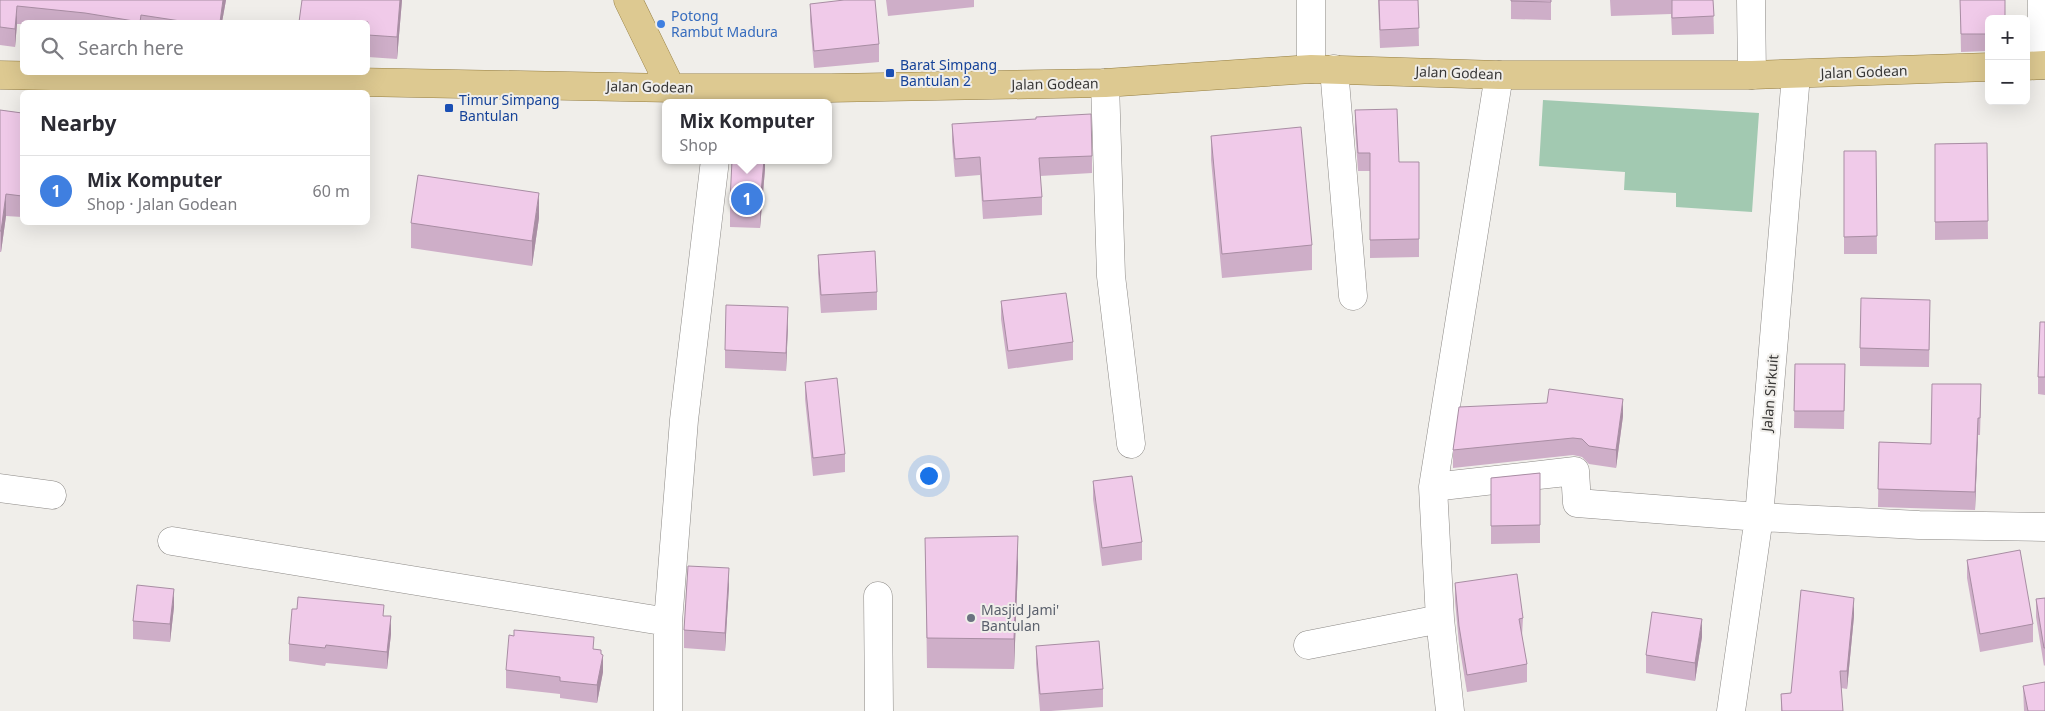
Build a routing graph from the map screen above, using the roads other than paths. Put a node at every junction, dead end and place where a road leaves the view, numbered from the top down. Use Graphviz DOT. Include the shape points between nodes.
graph roads {
  1 [pos="628,0"];
  2 [pos="1311,0"];
  3 [pos="1751,0"];
  4 [pos="2042,0"];
  5 [pos="2038,65"];
  6 [pos="1985,67"];
  7 [pos="1323,69"];
  8 [pos="1796,74"];
  9 [pos="0,75"];
  10 [pos="1499,75"];
  11 [pos="1752,75"];
  12 [pos="1105,83"];
  13 [pos="671,88"];
  14 [pos="723,95"];
  15 [pos="715,164"];
  16 [pos="1352,296"];
  17 [pos="1130,444"];
  18 [pos="1433,487"];
  19 [pos="0,488"];
  20 [pos="52,495"];
  21 [pos="1759,517"];
  22 [pos="2045,527"];
  23 [pos="172,541"];
  24 [pos="878,596"];
  25 [pos="1440,620"];
  26 [pos="668,622"];
  27 [pos="1308,645"];
  28 [pos="668,711"];
  29 [pos="879,711"];
  30 [pos="1450,711"];
  31 [pos="1730,711"];
  1 -- 13 [label="main road"];
  2 -- 7 [label="street"];
  3 -- 11 [label="street"];
  4 -- 5 [label="street"];
  6 -- 8 [label="main road, Jalan Godean"];
  7 -- 10 [label="main road, Jalan Godean"];
  7 -- 12 [label="main road, Jalan Godean"];
  7 -- 16 [label="street"];
  8 -- 11 [label="main road, Jalan Godean"];
  8 -- 21 [label="street, Jalan Sirkuit"];
  9 -- 13 [label="main road, Jalan Godean"];
  10 -- 11 [label="main road, Jalan Godean"];
  10 -- 18 [label="street"];
  12 -- 14 [label="main road, Jalan Godean" via="832,88"];
  12 -- 17 [label="street" via="1111,276"];
  13 -- 14 [label="main road, Jalan Godean"];
  15 -- 26 [label="street" via="684,420"];
  18 -- 21 [label="street" via="1574,472 1577,503"];
  18 -- 25 [label="street"];
  19 -- 20 [label="street"];
  21 -- 22 [label="street"];
  21 -- 31 [label="street, Jalan Sirkuit"];
  23 -- 26 [label="street"];
  24 -- 29 [label="street"];
  25 -- 27 [label="street"];
  25 -- 30 [label="street"];
  26 -- 28 [label="street"];
}
